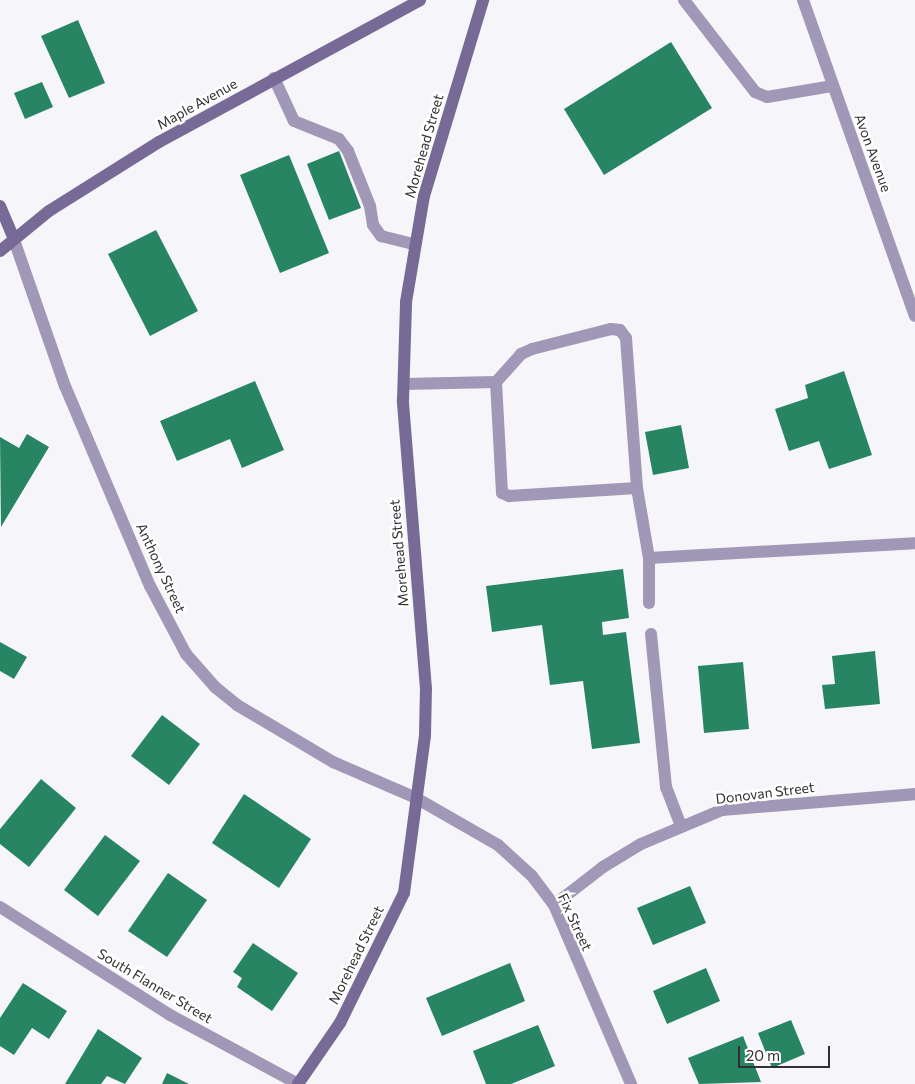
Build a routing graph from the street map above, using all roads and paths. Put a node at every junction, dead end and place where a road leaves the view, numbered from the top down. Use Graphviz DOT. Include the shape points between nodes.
graph roads {
  1 [pos="420,0"];
  2 [pos="483,0"];
  3 [pos="684,0"];
  4 [pos="805,1"];
  5 [pos="274,78"];
  6 [pos="833,86"];
  7 [pos="0,206"];
  8 [pos="13,237"];
  9 [pos="414,244"];
  10 [pos="0,251"];
  11 [pos="915,316"];
  12 [pos="496,382"];
  13 [pos="404,384"];
  14 [pos="637,488"];
  15 [pos="915,544"];
  16 [pos="649,558"];
  17 [pos="650,603"];
  18 [pos="651,634"];
  19 [pos="915,794"];
  20 [pos="416,798"];
  21 [pos="680,826"];
  22 [pos="554,905"];
  23 [pos="0,908"];
  24 [pos="298,1084"];
  25 [pos="631,1084"];
  1 -- 5 [label="street, Maple Avenue"];
  2 -- 9 [label="street, Morehead Street" via="424,196"];
  3 -- 6 [label="street" via="754,92 767,97"];
  4 -- 6 [label="street, Avon Avenue"];
  5 -- 8 [label="street, Maple Avenue" via="158,142"];
  5 -- 9 [label="street" via="294,120 339,139 348,151 370,206 373,225 380,236"];
  6 -- 11 [label="street, Avon Avenue"];
  7 -- 8 [label="street"];
  8 -- 10 [label="street, Maple Avenue"];
  8 -- 20 [label="street, Anthony Street" via="65,386 150,586 186,654 214,687 237,705 333,762"];
  9 -- 13 [label="street, Morehead Street" via="406,302"];
  12 -- 13 [label="street"];
  12 -- 14 [label="street" via="502,492 508,496"];
  12 -- 14 [label="street" via="520,354 611,329 620,330 626,338"];
  13 -- 20 [label="street, Morehead Street" via="406,453 426,689 425,735"];
  14 -- 16 [label="street"];
  15 -- 16 [label="street"];
  16 -- 17 [label="street"];
  18 -- 21 [label="street" via="666,787"];
  19 -- 21 [label="street, Donovan Street" via="722,810"];
  20 -- 22 [label="street, Fix Street" via="498,845 532,876"];
  20 -- 24 [label="street, Morehead Street" via="404,893 340,1023"];
  21 -- 22 [label="street, Donovan Street" via="602,867"];
  22 -- 25 [label="street, Fix Street"];
  23 -- 24 [label="street, South Flanner Street" via="170,1015"];
}
